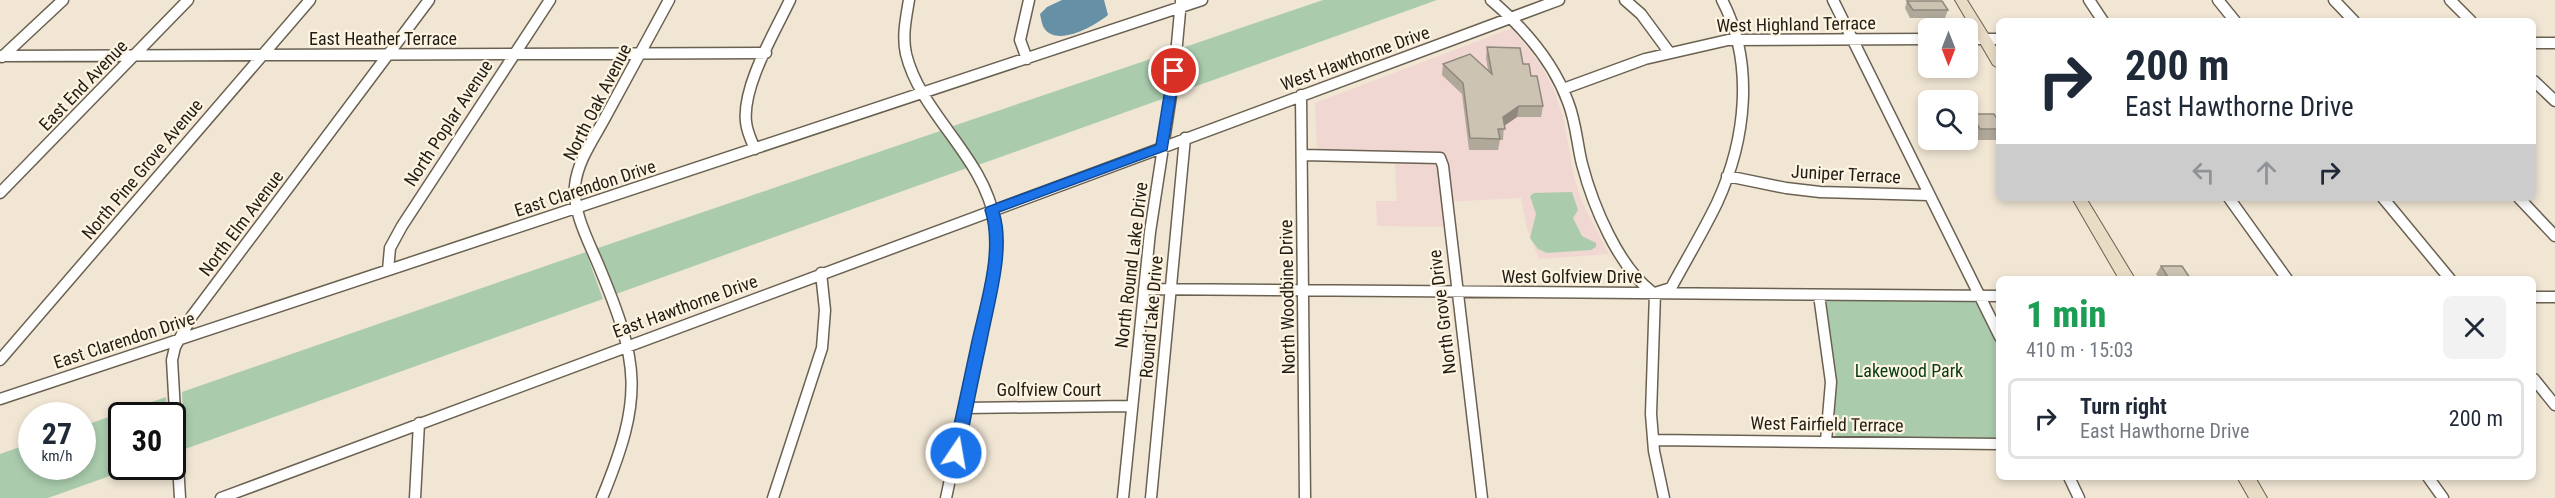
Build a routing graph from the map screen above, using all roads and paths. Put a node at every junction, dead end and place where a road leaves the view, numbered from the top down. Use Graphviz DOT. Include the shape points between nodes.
graph roads {
  1 [pos="63,0"];
  2 [pos="188,0"];
  3 [pos="310,0"];
  4 [pos="429,0"];
  5 [pos="550,0"];
  6 [pos="669,0"];
  7 [pos="790,0"];
  8 [pos="909,0"];
  9 [pos="1029,0"];
  10 [pos="1202,0"];
  11 [pos="1491,0"];
  12 [pos="1559,0"];
  13 [pos="1625,0"];
  14 [pos="1722,0"];
  15 [pos="1833,0"];
  16 [pos="1961,0"];
  17 [pos="2089,0"];
  18 [pos="2218,0"];
  19 [pos="2334,0"];
  20 [pos="2450,0"];
  21 [pos="1181,4"];
  22 [pos="1511,18"];
  23 [pos="2101,18"];
  24 [pos="2233,18"];
  25 [pos="2351,18"];
  26 [pos="2468,18"];
  27 [pos="1738,39"];
  28 [pos="1852,39"];
  29 [pos="1918,39"];
  30 [pos="1978,39"];
  31 [pos="1984,39"];
  32 [pos="1996,39"];
  33 [pos="2536,43"];
  34 [pos="2555,43"];
  35 [pos="1669,52"];
  36 [pos="640,53"];
  37 [pos="766,53"];
  38 [pos="262,54"];
  39 [pos="390,54"];
  40 [pos="515,54"];
  41 [pos="136,55"];
  42 [pos="1,57"];
  43 [pos="1996,58"];
  44 [pos="1027,59"];
  45 [pos="2536,83"];
  46 [pos="1563,89"];
  47 [pos="924,93"];
  48 [pos="1301,95"];
  49 [pos="2555,102"];
  50 [pos="1185,138"];
  51 [pos="1162,147"];
  52 [pos="755,149"];
  53 [pos="1302,155"];
  54 [pos="1727,176"];
  55 [pos="0,194"];
  56 [pos="1929,195"];
  57 [pos="2081,201"];
  58 [pos="2231,201"];
  59 [pos="2385,201"];
  60 [pos="2522,201"];
  61 [pos="578,207"];
  62 [pos="991,210"];
  63 [pos="2555,236"];
  64 [pos="388,270"];
  65 [pos="821,273"];
  66 [pos="2125,276"];
  67 [pos="2285,276"];
  68 [pos="2448,276"];
  69 [pos="1144,289"];
  70 [pos="1171,289"];
  71 [pos="1301,290"];
  72 [pos="1458,291"];
  73 [pos="1655,293"];
  74 [pos="1819,295"];
  75 [pos="1979,296"];
  76 [pos="1996,296"];
  77 [pos="2536,297"];
  78 [pos="2555,297"];
  79 [pos="1996,329"];
  80 [pos="179,339"];
  81 [pos="627,345"];
  82 [pos="0,360"];
  83 [pos="2536,381"];
  84 [pos="0,399"];
  85 [pos="2555,405"];
  86 [pos="1132,406"];
  87 [pos="965,408"];
  88 [pos="419,423"];
  89 [pos="1653,440"];
  90 [pos="1826,441"];
  91 [pos="1996,444"];
  92 [pos="2070,480"];
  93 [pos="2248,480"];
  94 [pos="2430,480"];
  95 [pos="180,498"];
  96 [pos="221,498"];
  97 [pos="414,498"];
  98 [pos="602,498"];
  99 [pos="773,498"];
  100 [pos="946,498"];
  101 [pos="1123,498"];
  102 [pos="1151,498"];
  103 [pos="1305,498"];
  104 [pos="1482,498"];
  105 [pos="1664,498"];
  106 [pos="2079,498"];
  107 [pos="2258,498"];
  108 [pos="2443,498"];
  1 -- 42 [label="street"];
  2 -- 41 [label="street, East End Avenue"];
  3 -- 38 [label="street, North Pine Grove Avenue"];
  4 -- 39 [label="street, North Elm Avenue"];
  5 -- 40 [label="street, North Poplar Avenue"];
  6 -- 36 [label="street, North Oak Avenue"];
  7 -- 37 [label="street"];
  8 -- 47 [label="street" via="903,50"];
  9 -- 44 [label="street" via="1020,40"];
  10 -- 21 [label="street, East Clarendon Drive"];
  11 -- 22 [label="street"];
  12 -- 22 [label="street, West Hawthorne Drive"];
  13 -- 35 [label="street" via="1641,14"];
  14 -- 27 [label="street"];
  15 -- 28 [label="street"];
  16 -- 31 [label="main road"];
  17 -- 23 [label="street"];
  18 -- 24 [label="street"];
  19 -- 25 [label="street"];
  20 -- 26 [label="street"];
  21 -- 44 [label="street, East Clarendon Drive"];
  21 -- 51 [label="street, North Round Lake Drive"];
  22 -- 46 [label="street" via="1541,50"];
  22 -- 48 [label="street, West Hawthorne Drive"];
  27 -- 28 [label="street, West Highland Terrace"];
  27 -- 35 [label="street, West Highland Terrace"];
  27 -- 54 [label="street" via="1744,78 1743,105"];
  28 -- 29 [label="street, West Highland Terrace"];
  28 -- 56 [label="street"];
  30 -- 31 [label="street"];
  31 -- 32 [label="street"];
  31 -- 43 [label="main road"];
  33 -- 34 [label="street"];
  35 -- 46 [label="street, West Highland Terrace"];
  36 -- 37 [label="street, East Heather Terrace"];
  36 -- 40 [label="street, East Heather Terrace"];
  36 -- 61 [label="street, North Oak Avenue" via="578,173"];
  37 -- 52 [label="street" via="748,99 746,118"];
  38 -- 39 [label="street, East Heather Terrace"];
  38 -- 41 [label="street, East Heather Terrace"];
  38 -- 82 [label="street, North Pine Grove Avenue"];
  39 -- 40 [label="street, East Heather Terrace"];
  39 -- 80 [label="street, North Elm Avenue" via="192,316"];
  40 -- 64 [label="street, North Poplar Avenue" via="402,226 390,248"];
  41 -- 42 [label="street, East Heather Terrace"];
  41 -- 55 [label="street, East End Avenue"];
  44 -- 47 [label="street, East Clarendon Drive"];
  45 -- 49 [label="street"];
  46 -- 73 [label="street" via="1591,192 1636,280"];
  47 -- 52 [label="street, East Clarendon Drive"];
  47 -- 62 [label="street" via="962,148"];
  48 -- 50 [label="street, West Hawthorne Drive"];
  48 -- 53 [label="street, North Woodbine Drive"];
  50 -- 51 [label="street, West Hawthorne Drive"];
  50 -- 70 [label="street, Round Lake Drive"];
  51 -- 62 [label="street, East Hawthorne Drive"];
  51 -- 69 [label="street, North Round Lake Drive"];
  52 -- 61 [label="street, East Clarendon Drive"];
  53 -- 71 [label="street, North Woodbine Drive"];
  53 -- 72 [label="street, North Grove Drive" via="1440,158"];
  54 -- 56 [label="street, Juniper Terrace" via="1820,192"];
  54 -- 73 [label="street" via="1718,202 1671,288"];
  56 -- 75 [label="street"];
  57 -- 66 [label="main road"];
  58 -- 67 [label="street"];
  59 -- 68 [label="street"];
  60 -- 63 [label="street"];
  61 -- 64 [label="street, East Clarendon Drive"];
  61 -- 81 [label="street, North Oak Avenue"];
  62 -- 65 [label="street, East Hawthorne Drive"];
  62 -- 87 [label="street" via="996,223 996,247"];
  64 -- 80 [label="street, East Clarendon Drive"];
  65 -- 81 [label="street, East Hawthorne Drive"];
  65 -- 99 [label="street" via="826,302 822,348"];
  69 -- 70 [label="street, West Golfview Drive"];
  69 -- 86 [label="street, North Round Lake Drive"];
  70 -- 71 [label="street, West Golfview Drive"];
  70 -- 102 [label="street, Round Lake Drive"];
  71 -- 72 [label="street, West Golfview Drive"];
  71 -- 103 [label="street, North Woodbine Drive"];
  72 -- 73 [label="street, West Golfview Drive"];
  72 -- 104 [label="street, North Grove Drive"];
  73 -- 74 [label="street, West Golfview Drive"];
  73 -- 89 [label="street"];
  74 -- 75 [label="street, West Golfview Drive"];
  74 -- 90 [label="street" via="1831,382"];
  75 -- 76 [label="street, West Golfview Drive"];
  75 -- 79 [label="street"];
  77 -- 78 [label="street"];
  80 -- 84 [label="street, East Clarendon Drive"];
  80 -- 95 [label="street, North Elm Avenue" via="172,360"];
  81 -- 88 [label="street, East Hawthorne Drive"];
  81 -- 98 [label="street, North Oak Avenue" via="633,382 632,407 627,435"];
  83 -- 85 [label="street"];
  86 -- 87 [label="street, Golfview Court"];
  86 -- 101 [label="street, North Round Lake Drive"];
  87 -- 100 [label="street"];
  88 -- 96 [label="street, East Hawthorne Drive"];
  88 -- 97 [label="street"];
  89 -- 90 [label="street, West Fairfield Terrace"];
  89 -- 105 [label="street"];
  90 -- 91 [label="street, West Fairfield Terrace"];
  92 -- 106 [label="street"];
  93 -- 107 [label="main road"];
  94 -- 108 [label="street"];
}
